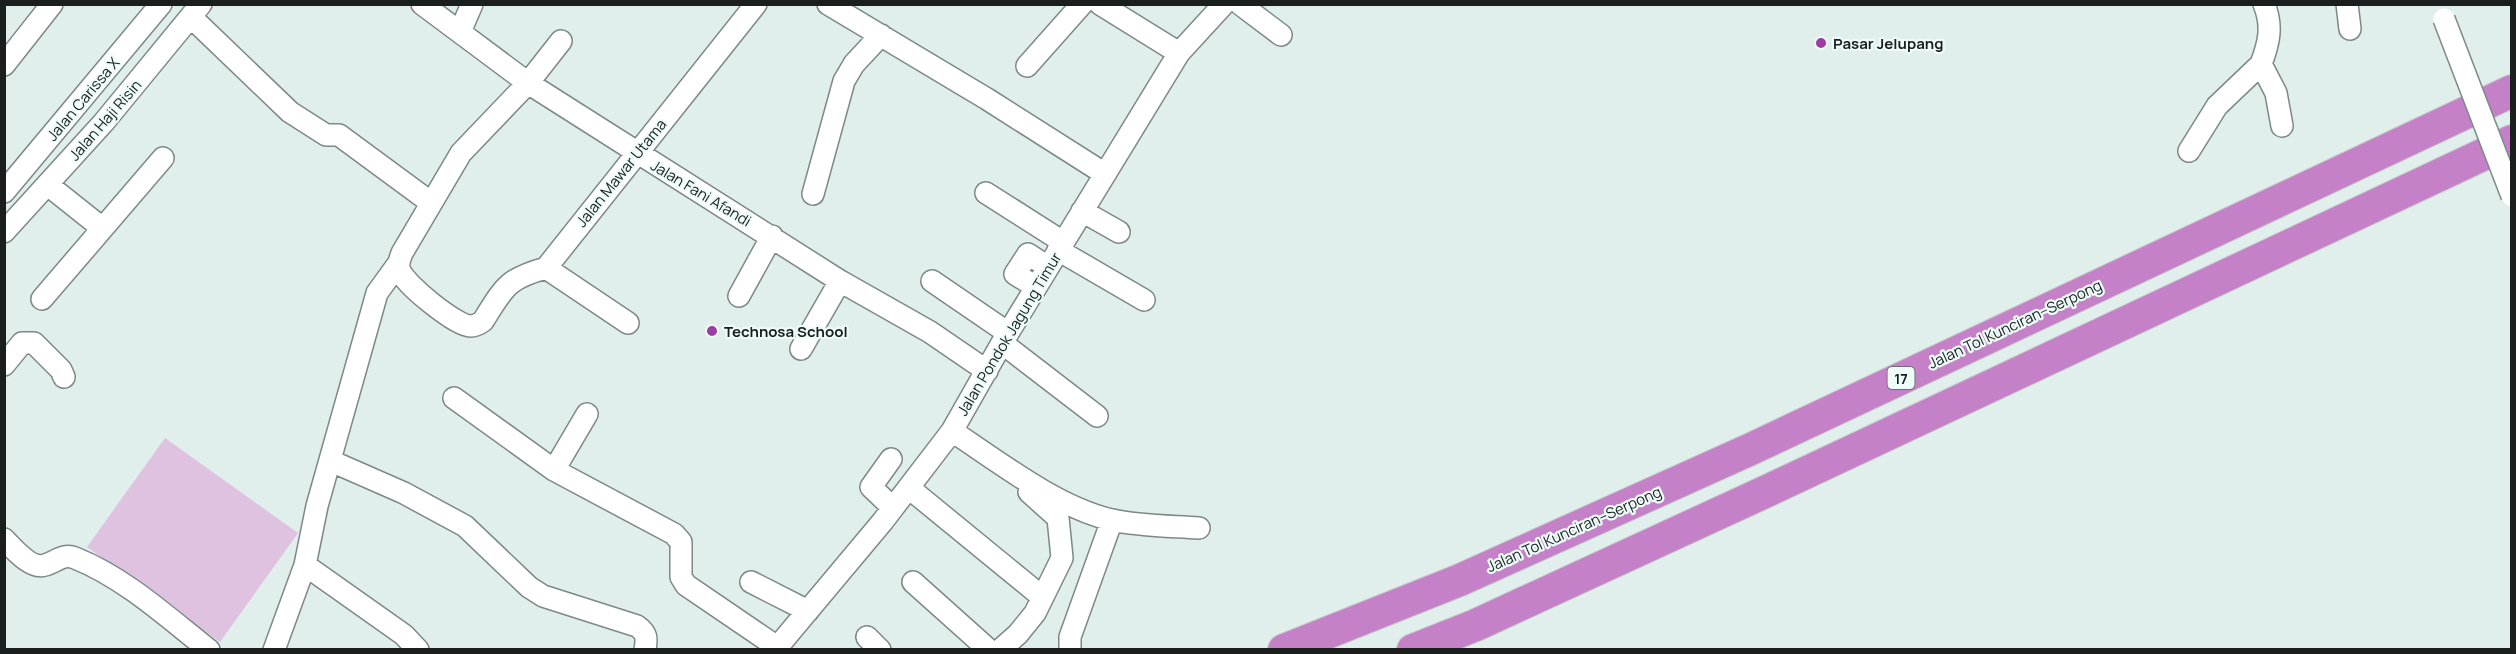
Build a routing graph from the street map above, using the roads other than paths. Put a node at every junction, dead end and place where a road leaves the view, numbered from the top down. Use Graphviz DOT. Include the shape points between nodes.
graph roads {
  1 [pos="52,4"];
  2 [pos="161,4"];
  3 [pos="422,4"];
  4 [pos="472,4"];
  5 [pos="756,4"];
  6 [pos="828,4"];
  7 [pos="1082,4"];
  8 [pos="1100,4"];
  9 [pos="1224,4"];
  10 [pos="1240,4"];
  11 [pos="2264,4"];
  12 [pos="2347,4"];
  13 [pos="196,11"];
  14 [pos="2442,11"];
  15 [pos="2350,29"];
  16 [pos="460,32"];
  17 [pos="880,35"];
  18 [pos="1281,35"];
  19 [pos="561,41"];
  20 [pos="1179,53"];
  21 [pos="2261,64"];
  22 [pos="4,65"];
  23 [pos="1027,66"];
  24 [pos="528,83"];
  25 [pos="2511,91"];
  26 [pos="2282,126"];
  27 [pos="2511,141"];
  28 [pos="2189,151"];
  29 [pos="637,153"];
  30 [pos="163,158"];
  31 [pos="1105,174"];
  32 [pos="8,182"];
  33 [pos="48,185"];
  34 [pos="986,192"];
  35 [pos="813,194"];
  36 [pos="2511,196"];
  37 [pos="430,202"];
  38 [pos="1082,211"];
  39 [pos="102,228"];
  40 [pos="4,232"];
  41 [pos="1119,232"];
  42 [pos="772,236"];
  43 [pos="1056,253"];
  44 [pos="398,264"];
  45 [pos="546,267"];
  46 [pos="840,281"];
  47 [pos="932,281"];
  48 [pos="739,296"];
  49 [pos="42,299"];
  50 [pos="1144,300"];
  51 [pos="627,323"];
  52 [pos="1005,338"];
  53 [pos="801,349"];
  54 [pos="4,365"];
  55 [pos="987,371"];
  56 [pos="64,377"];
  57 [pos="454,398"];
  58 [pos="587,414"];
  59 [pos="1096,416"];
  60 [pos="951,431"];
  61 [pos="891,459"];
  62 [pos="331,461"];
  63 [pos="554,470"];
  64 [pos="1010,477"];
  65 [pos="909,488"];
  66 [pos="893,508"];
  67 [pos="1113,520"];
  68 [pos="1199,528"];
  69 [pos="4,539"];
  70 [pos="305,565"];
  71 [pos="751,582"];
  72 [pos="913,582"];
  73 [pos="1041,596"];
  74 [pos="808,611"];
  75 [pos="776,648"];
  76 [pos="208,650"];
  77 [pos="274,650"];
  78 [pos="418,650"];
  79 [pos="645,650"];
  80 [pos="989,650"];
  81 [pos="1000,650"];
  82 [pos="1070,650"];
  83 [pos="1284,650"];
  84 [pos="1413,650"];
  1 -- 22 [label="street"];
  2 -- 32 [label="street, Jalan Carissa X"];
  3 -- 16 [label="street, Jalan Fani Afandi"];
  4 -- 16 [label="street"];
  5 -- 29 [label="street, Jalan Mawar Utama"];
  6 -- 17 [label="street"];
  7 -- 23 [label="street"];
  8 -- 20 [label="street"];
  9 -- 20 [label="street, Jalan Pondok Jagung Timur"];
  10 -- 18 [label="street"];
  11 -- 21 [label="street" via="2270,24"];
  12 -- 15 [label="street"];
  13 -- 33 [label="street, Jalan Haji Risin"];
  13 -- 37 [label="street" via="290,112 326,135 339,135"];
  14 -- 36 [label="street, bridge"];
  16 -- 24 [label="street, Jalan Fani Afandi"];
  17 -- 31 [label="street"];
  17 -- 35 [label="street" via="844,81"];
  19 -- 24 [label="street"];
  20 -- 31 [label="street, Jalan Pondok Jagung Timur"];
  21 -- 26 [label="street" via="2276,93"];
  21 -- 28 [label="street" via="2217,106"];
  24 -- 29 [label="street, Jalan Fani Afandi"];
  24 -- 37 [label="street" via="461,153"];
  25 -- 83 [label="highway, Jalan Tol Kunciran–Serpong / 17" via="1750,449 1460,580"];
  27 -- 84 [label="highway" via="1476,626"];
  29 -- 42 [label="street, Jalan Fani Afandi"];
  29 -- 45 [label="street, Jalan Mawar Utama"];
  30 -- 39 [label="street"];
  31 -- 38 [label="street, Jalan Pondok Jagung Timur"];
  33 -- 39 [label="street"];
  33 -- 40 [label="street, Jalan Haji Risin"];
  34 -- 43 [label="street"];
  37 -- 44 [label="street"];
  38 -- 41 [label="street"];
  38 -- 43 [label="street, Jalan Pondok Jagung Timur"];
  39 -- 49 [label="street"];
  42 -- 46 [label="street, Jalan Fani Afandi"];
  42 -- 48 [label="street"];
  43 -- 50 [label="street"];
  43 -- 52 [label="street, Jalan Pondok Jagung Timur"];
  44 -- 45 [label="street" via="400,273 420,294 469,326 483,321 511,280"];
  44 -- 62 [label="street" via="377,293"];
  45 -- 51 [label="street"];
  46 -- 53 [label="street"];
  46 -- 55 [label="street, Jalan Fani Afandi" via="930,332"];
  47 -- 52 [label="street"];
  52 -- 55 [label="street, Jalan Pondok Jagung Timur"];
  52 -- 59 [label="street"];
  54 -- 56 [label="street" via="22,343 34,343"];
  55 -- 60 [label="street, Jalan Pondok Jagung Timur"];
  57 -- 63 [label="street"];
  58 -- 63 [label="street"];
  60 -- 65 [label="street, Jalan Pondok Jagung Timur"];
  60 -- 67 [label="street" via="1057,498"];
  61 -- 66 [label="street" via="871,487"];
  62 -- 70 [label="street"];
  62 -- 79 [label="street" via="404,493 465,526 543,596 637,626 644,631"];
  63 -- 75 [label="street" via="674,534 681,542 681,577 686,585"];
  64 -- 73 [label="street" via="1058,518 1062,558"];
  65 -- 66 [label="street, Jalan Pondok Jagung Timur"];
  65 -- 73 [label="street"];
  66 -- 74 [label="street, Jalan Pondok Jagung Timur"];
  67 -- 68 [label="street"];
  67 -- 82 [label="street" via="1070,637"];
  69 -- 76 [label="street" via="36,565 43,567 64,556 74,557 123,583"];
  70 -- 77 [label="street"];
  70 -- 78 [label="street" via="404,635"];
  71 -- 74 [label="street"];
  72 -- 80 [label="street"];
  73 -- 81 [label="street" via="1035,613"];
  74 -- 75 [label="street, Jalan Pondok Jagung Timur"];
}
